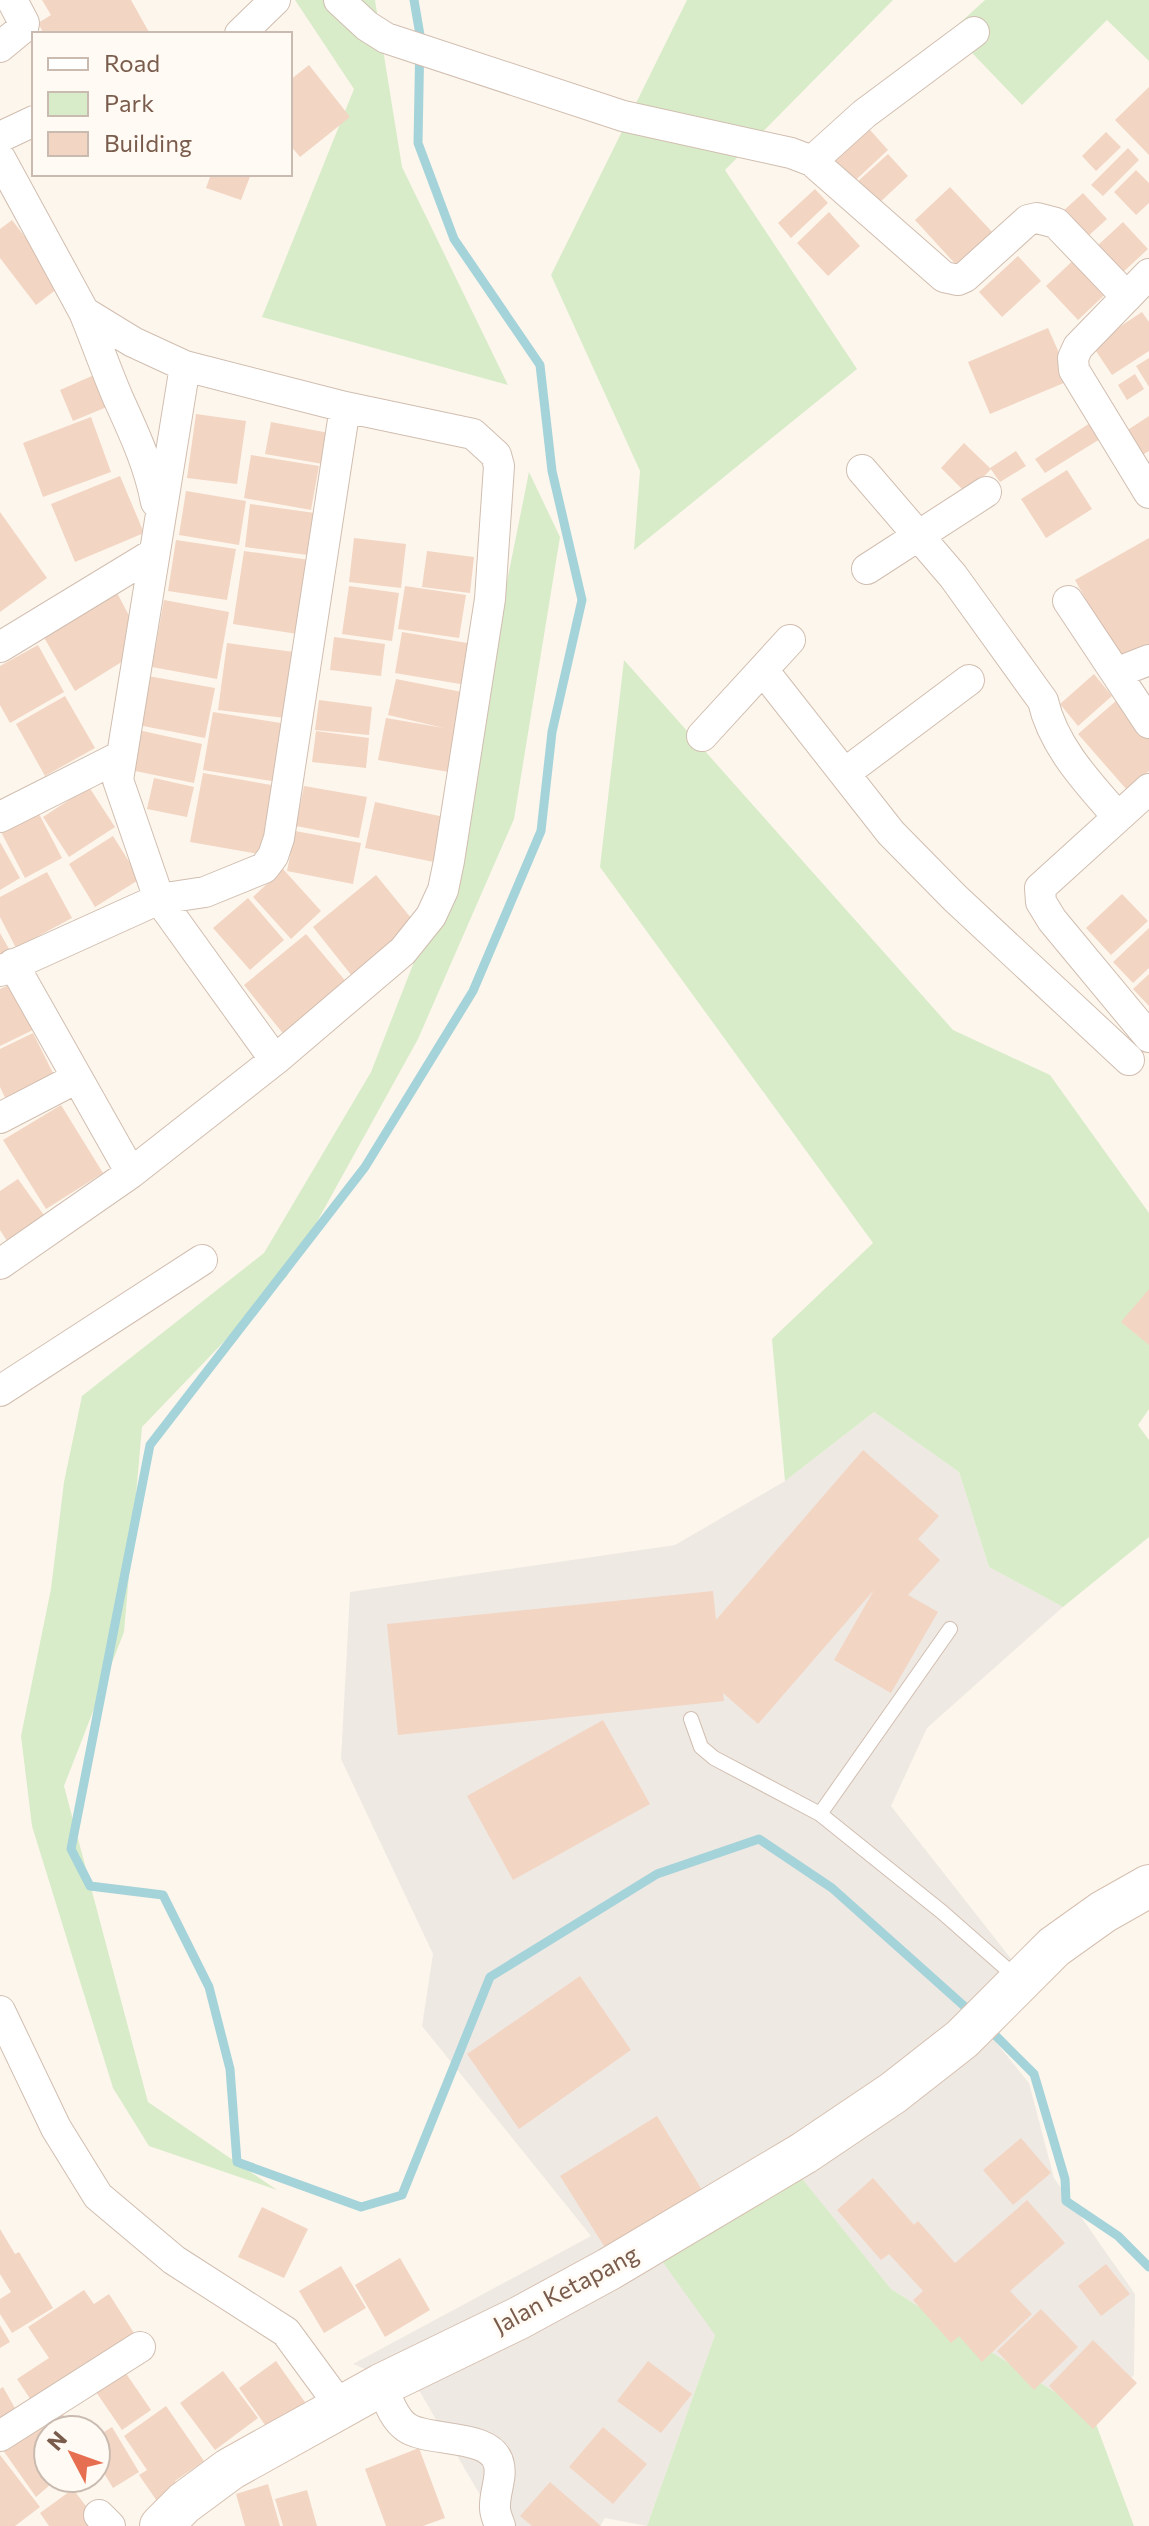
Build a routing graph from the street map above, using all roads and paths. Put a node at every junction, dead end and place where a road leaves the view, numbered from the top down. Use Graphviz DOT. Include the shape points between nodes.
graph roads {
  1 [pos="12,0"];
  2 [pos="275,0"];
  3 [pos="339,0"];
  4 [pos="242,32"];
  5 [pos="974,32"];
  6 [pos="0,47"];
  7 [pos="32,122"];
  8 [pos="0,137"];
  9 [pos="0,158"];
  10 [pos="812,161"];
  11 [pos="11,196"];
  12 [pos="1149,274"];
  13 [pos="1127,297"];
  14 [pos="84,312"];
  15 [pos="185,366"];
  16 [pos="345,407"];
  17 [pos="862,470"];
  18 [pos="986,492"];
  19 [pos="1149,493"];
  20 [pos="159,516"];
  21 [pos="918,536"];
  22 [pos="153,554"];
  23 [pos="867,569"];
  24 [pos="1068,601"];
  25 [pos="790,640"];
  26 [pos="0,647"];
  27 [pos="1149,660"];
  28 [pos="763,670"];
  29 [pos="1116,673"];
  30 [pos="969,680"];
  31 [pos="1149,723"];
  32 [pos="702,736"];
  33 [pos="121,756"];
  34 [pos="845,773"];
  35 [pos="1149,789"];
  36 [pos="0,817"];
  37 [pos="1118,817"];
  38 [pos="159,899"];
  39 [pos="7,968"];
  40 [pos="1141,1027"];
  41 [pos="275,1060"];
  42 [pos="77,1078"];
  43 [pos="0,1118"];
  44 [pos="131,1173"];
  45 [pos="202,1260"];
  46 [pos="0,1264"];
  47 [pos="0,1391"];
  48 [pos="950,1629"];
  49 [pos="691,1719"];
  50 [pos="820,1814"];
  51 [pos="1149,1886"];
  52 [pos="1009,1992"];
  53 [pos="0,2011"];
  54 [pos="140,2347"];
  55 [pos="381,2385"];
  56 [pos="341,2407"];
  57 [pos="0,2436"];
  58 [pos="161,2526"];
  59 [pos="500,2526"];
  1 -- 6 [label="street" via="23,28"];
  2 -- 4 [label="street"];
  3 -- 10 [label="street" via="386,38 623,116"];
  5 -- 10 [label="street" via="864,114"];
  7 -- 8 [label="street"];
  9 -- 11 [label="street"];
  10 -- 13 [label="street" via="944,277 965,277 1028,220 1037,218 1056,223"];
  11 -- 14 [label="street"];
  12 -- 13 [label="street"];
  13 -- 19 [label="street" via="1078,347 1074,370"];
  14 -- 15 [label="street"];
  14 -- 20 [label="street" via="146,460"];
  15 -- 16 [label="street"];
  15 -- 20 [label="street"];
  16 -- 38 [label="street" via="273,856 264,868 205,892"];
  16 -- 41 [label="street" via="473,434 496,455 490,599 449,861 437,903 403,951"];
  17 -- 21 [label="street"];
  18 -- 21 [label="street"];
  20 -- 22 [label="street"];
  21 -- 23 [label="street"];
  21 -- 37 [label="street" via="1043,701 1047,718 1080,774"];
  22 -- 26 [label="street"];
  22 -- 33 [label="street"];
  24 -- 29 [label="street"];
  25 -- 28 [label="street"];
  27 -- 29 [label="street"];
  28 -- 32 [label="street"];
  28 -- 34 [label="street"];
  29 -- 31 [label="street"];
  30 -- 34 [label="street"];
  33 -- 36 [label="street"];
  33 -- 38 [label="street" via="120,790"];
  34 -- 40 [label="street" via="891,833 1119,1052"];
  35 -- 37 [label="street"];
  37 -- 40 [label="street" via="1040,888 1041,902"];
  38 -- 39 [label="street"];
  38 -- 41 [label="street"];
  39 -- 42 [label="street"];
  41 -- 44 [label="street"];
  42 -- 43 [label="street"];
  42 -- 44 [label="street"];
  44 -- 46 [label="street"];
  45 -- 47 [label="street"];
  48 -- 50 [label="lane"];
  49 -- 50 [label="lane" via="701,1747 714,1758"];
  50 -- 52 [label="lane" via="942,1912"];
  51 -- 52 [label="street, Jalan Ketapang" via="1054,1947"];
  52 -- 55 [label="street, Jalan Ketapang" via="962,2039 893,2093 730,2199 519,2318"];
  53 -- 56 [label="street" via="56,2128 98,2196 174,2260 286,2332"];
  54 -- 57 [label="street"];
  55 -- 56 [label="street, Jalan Ketapang"];
  55 -- 59 [label="street" via="398,2421 408,2429 473,2442 495,2456"];
  56 -- 58 [label="street, Jalan Ketapang" via="230,2469"];
}
